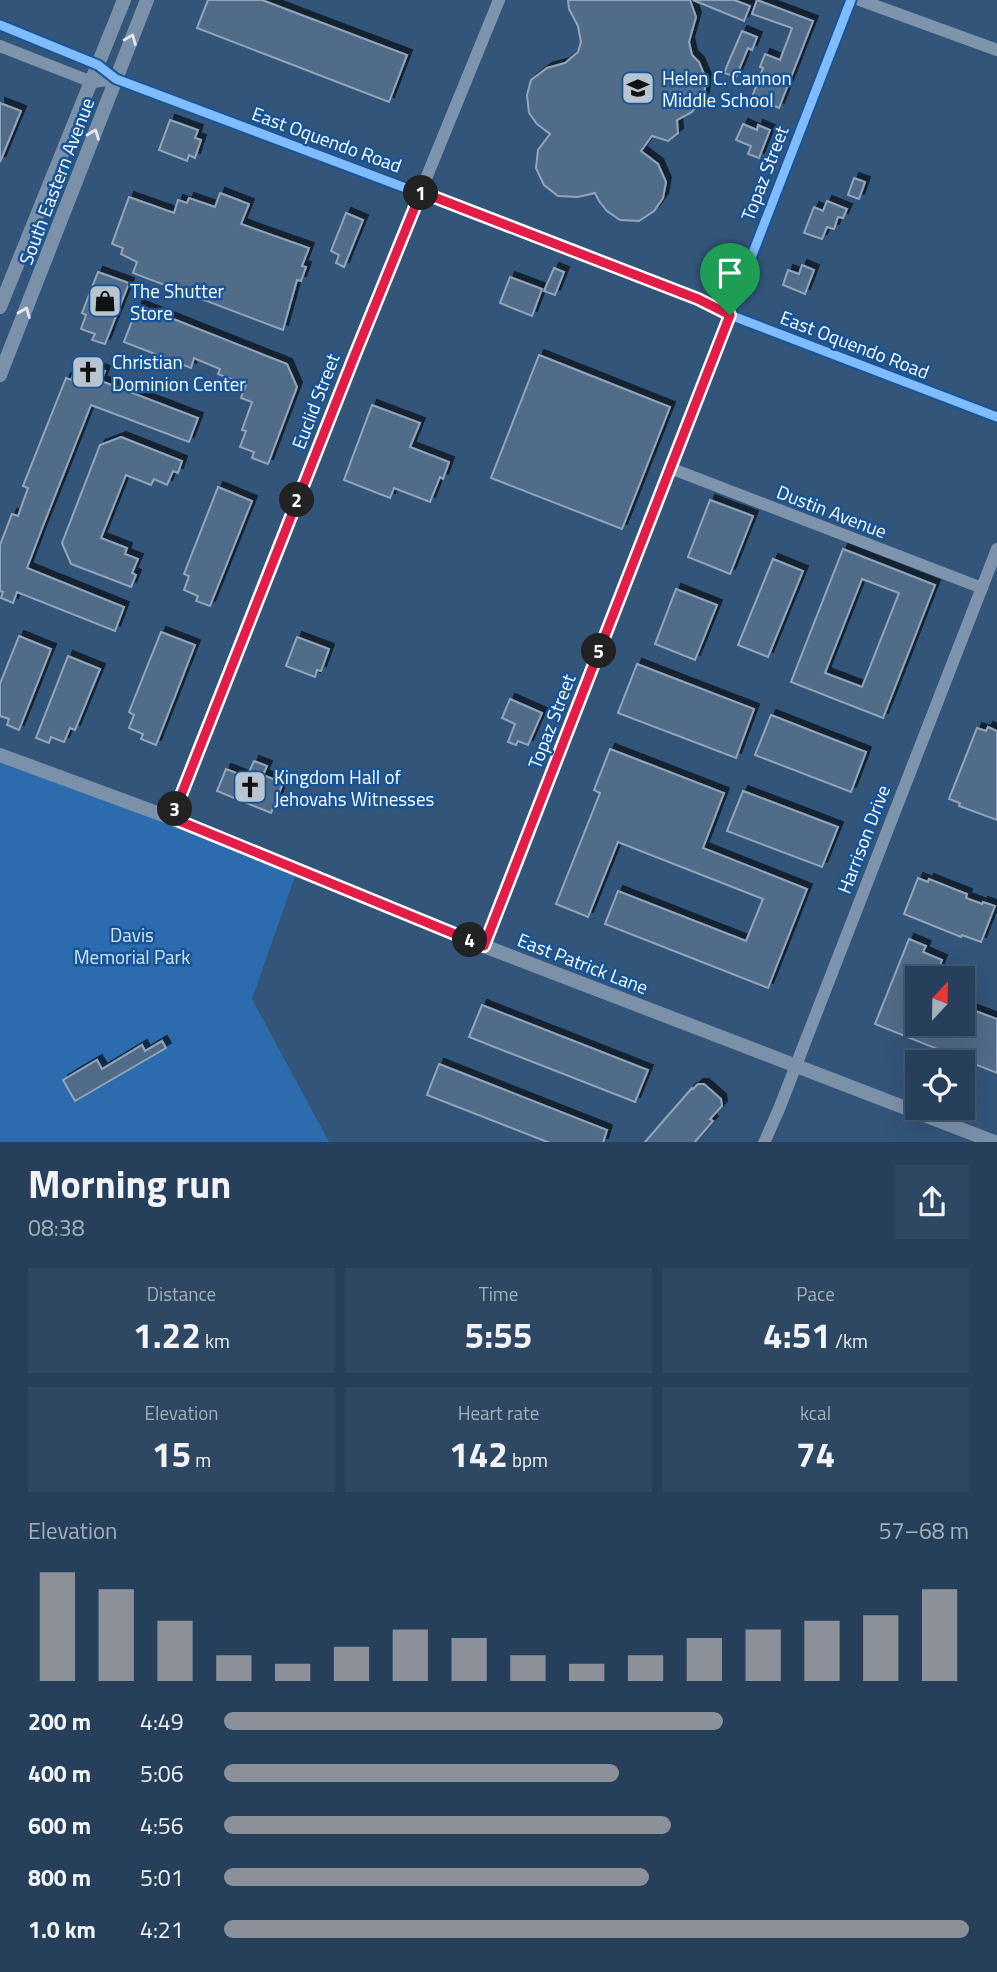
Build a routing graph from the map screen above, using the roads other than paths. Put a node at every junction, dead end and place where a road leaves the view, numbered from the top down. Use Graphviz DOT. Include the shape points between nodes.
graph roads {
  1 [pos="124,0"];
  2 [pos="147,0"];
  3 [pos="499,0"];
  4 [pos="851,0"];
  5 [pos="860,0"];
  6 [pos="0,25"];
  7 [pos="0,46"];
  8 [pos="997,50"];
  9 [pos="98,65"];
  10 [pos="116,79"];
  11 [pos="92,82"];
  12 [pos="421,192"];
  13 [pos="0,307"];
  14 [pos="730,315"];
  15 [pos="0,376"];
  16 [pos="997,417"];
  17 [pos="670,468"];
  18 [pos="997,549"];
  19 [pos="982,588"];
  20 [pos="0,755"];
  21 [pos="172,818"];
  22 [pos="484,946"];
  23 [pos="795,1064"];
  24 [pos="764,1142"];
  25 [pos="994,1142"];
  1 -- 9 [label="main road, South Eastern Avenue"];
  10 -- 2 [label="main road, South Eastern Avenue, one-way"];
  3 -- 12 [label="street, Euclid Street"];
  4 -- 14 [label="street, Topaz Street"];
  5 -- 8 [label="street"];
  6 -- 9 [label="street, East Oquendo Road"];
  7 -- 11 [label="street, East Oquendo Road"];
  9 -- 10 [label="street, East Oquendo Road"];
  9 -- 11 [label="main road, South Eastern Avenue"];
  10 -- 11 [label="street, East Oquendo Road"];
  10 -- 12 [label="street, East Oquendo Road"];
  15 -- 10 [label="main road, South Eastern Avenue, one-way"];
  11 -- 13 [label="main road, South Eastern Avenue"];
  12 -- 14 [label="street, East Oquendo Road"];
  12 -- 21 [label="street, Euclid Street"];
  14 -- 16 [label="street, East Oquendo Road"];
  14 -- 17 [label="street, Topaz Street"];
  17 -- 19 [label="street, Dustin Avenue"];
  17 -- 22 [label="street, Topaz Street"];
  18 -- 19 [label="street, Harrison Drive"];
  19 -- 23 [label="street, Harrison Drive"];
  20 -- 21 [label="main road, East Patrick Lane"];
  21 -- 22 [label="main road, East Patrick Lane"];
  22 -- 23 [label="main road, East Patrick Lane"];
  23 -- 24 [label="street, Harrison Drive"];
  23 -- 25 [label="main road, East Patrick Lane"];
}
